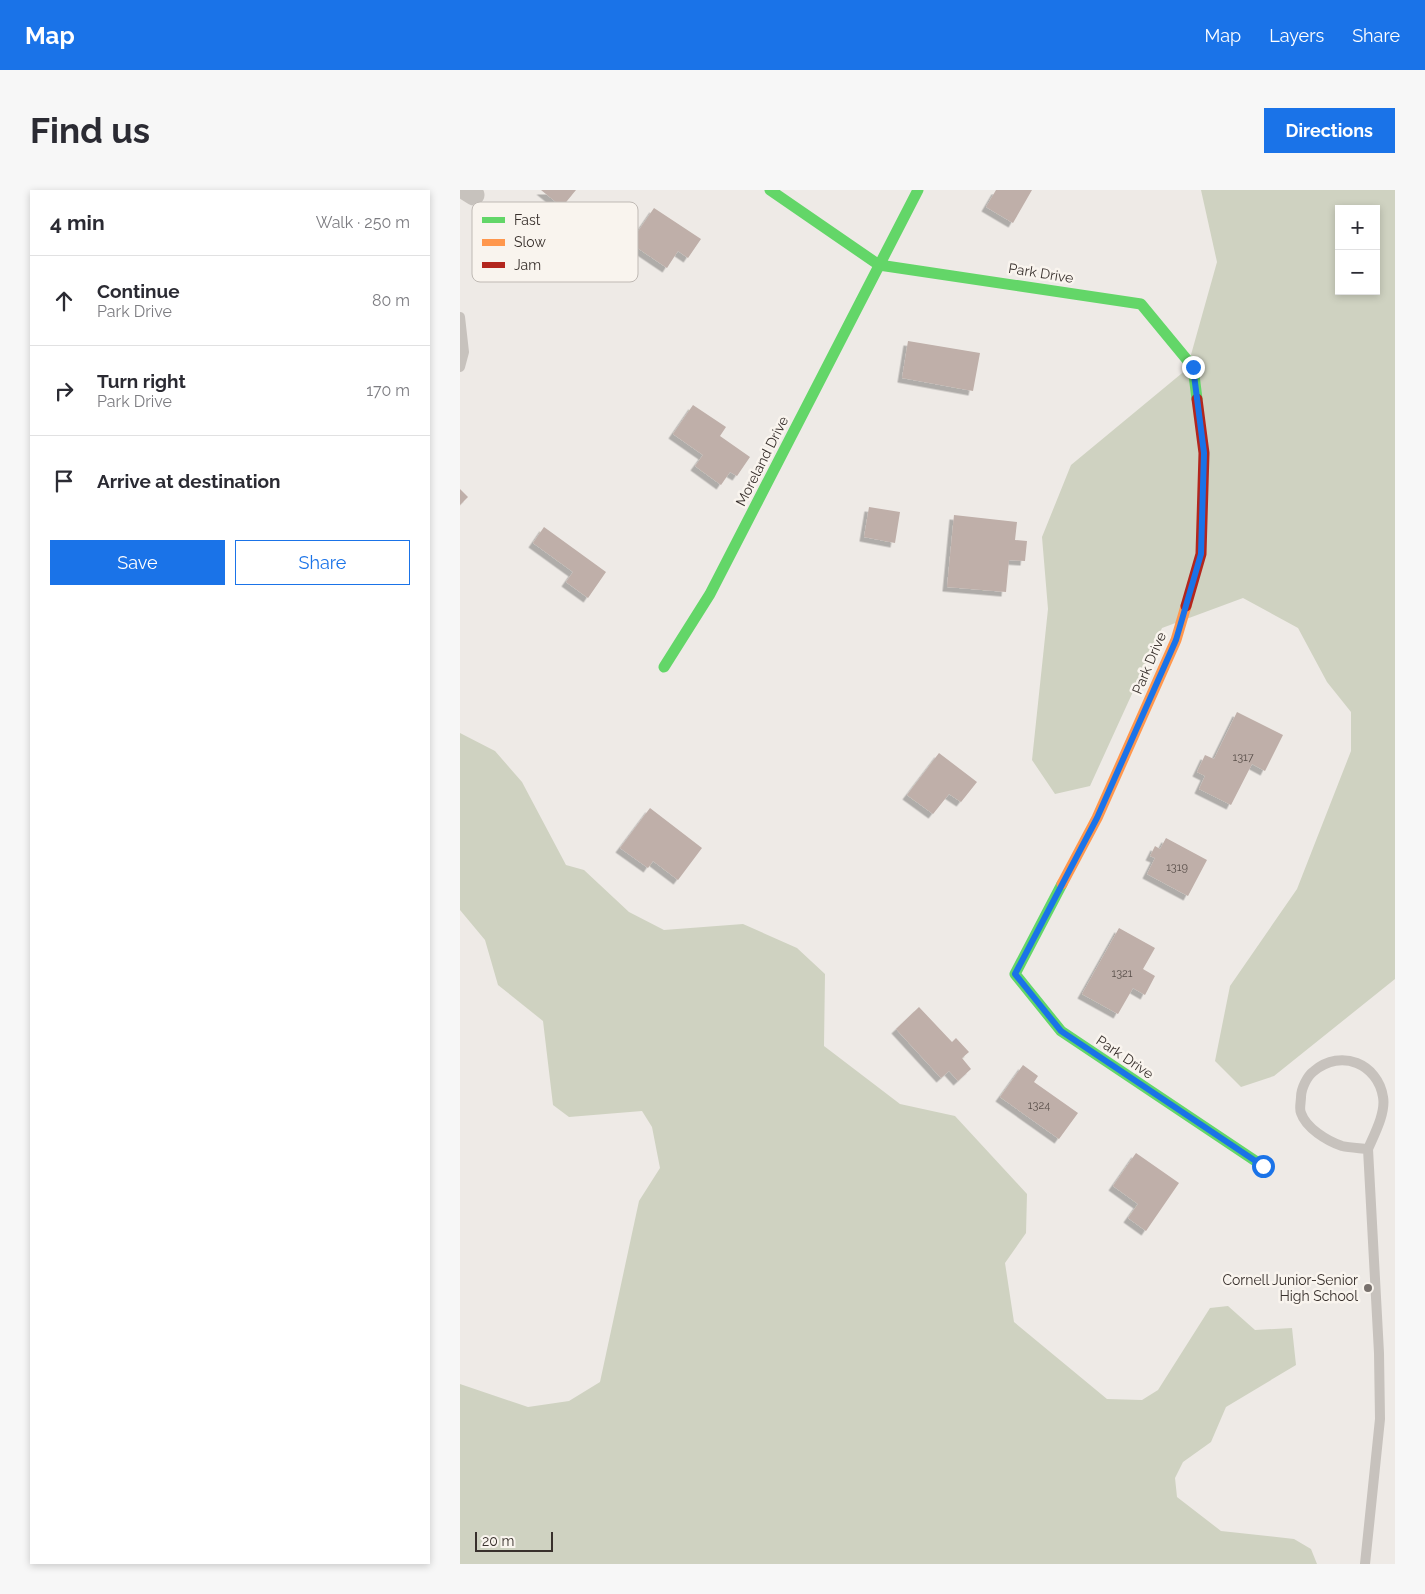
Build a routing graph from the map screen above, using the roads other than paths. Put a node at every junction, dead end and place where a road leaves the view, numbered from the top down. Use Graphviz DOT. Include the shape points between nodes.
graph roads {
  1 [pos="770,190"];
  2 [pos="918,190"];
  3 [pos="879,265"];
  4 [pos="460,317"];
  5 [pos="460,367"];
  6 [pos="664,666"];
  7 [pos="1368,1149"];
  8 [pos="1263,1166"];
  9 [pos="1365,1564"];
  1 -- 3 [label="street"];
  2 -- 3 [label="street, Moreland Drive"];
  3 -- 6 [label="street, Moreland Drive" via="710,594"];
  3 -- 8 [label="street, Park Drive" via="1141,304 1193,367 1204,453 1201,554 1176,640 1097,818 1015,974 1061,1031"];
  4 -- 5 [label="lane" via="464,352"];
  7 -- 7 [label="lane" via="1384,1099 1378,1078 1367,1066 1348,1060 1327,1063 1313,1071 1301,1091 1300,1112 1310,1128 1342,1146"];
  7 -- 9 [label="lane" via="1380,1419"];
}
